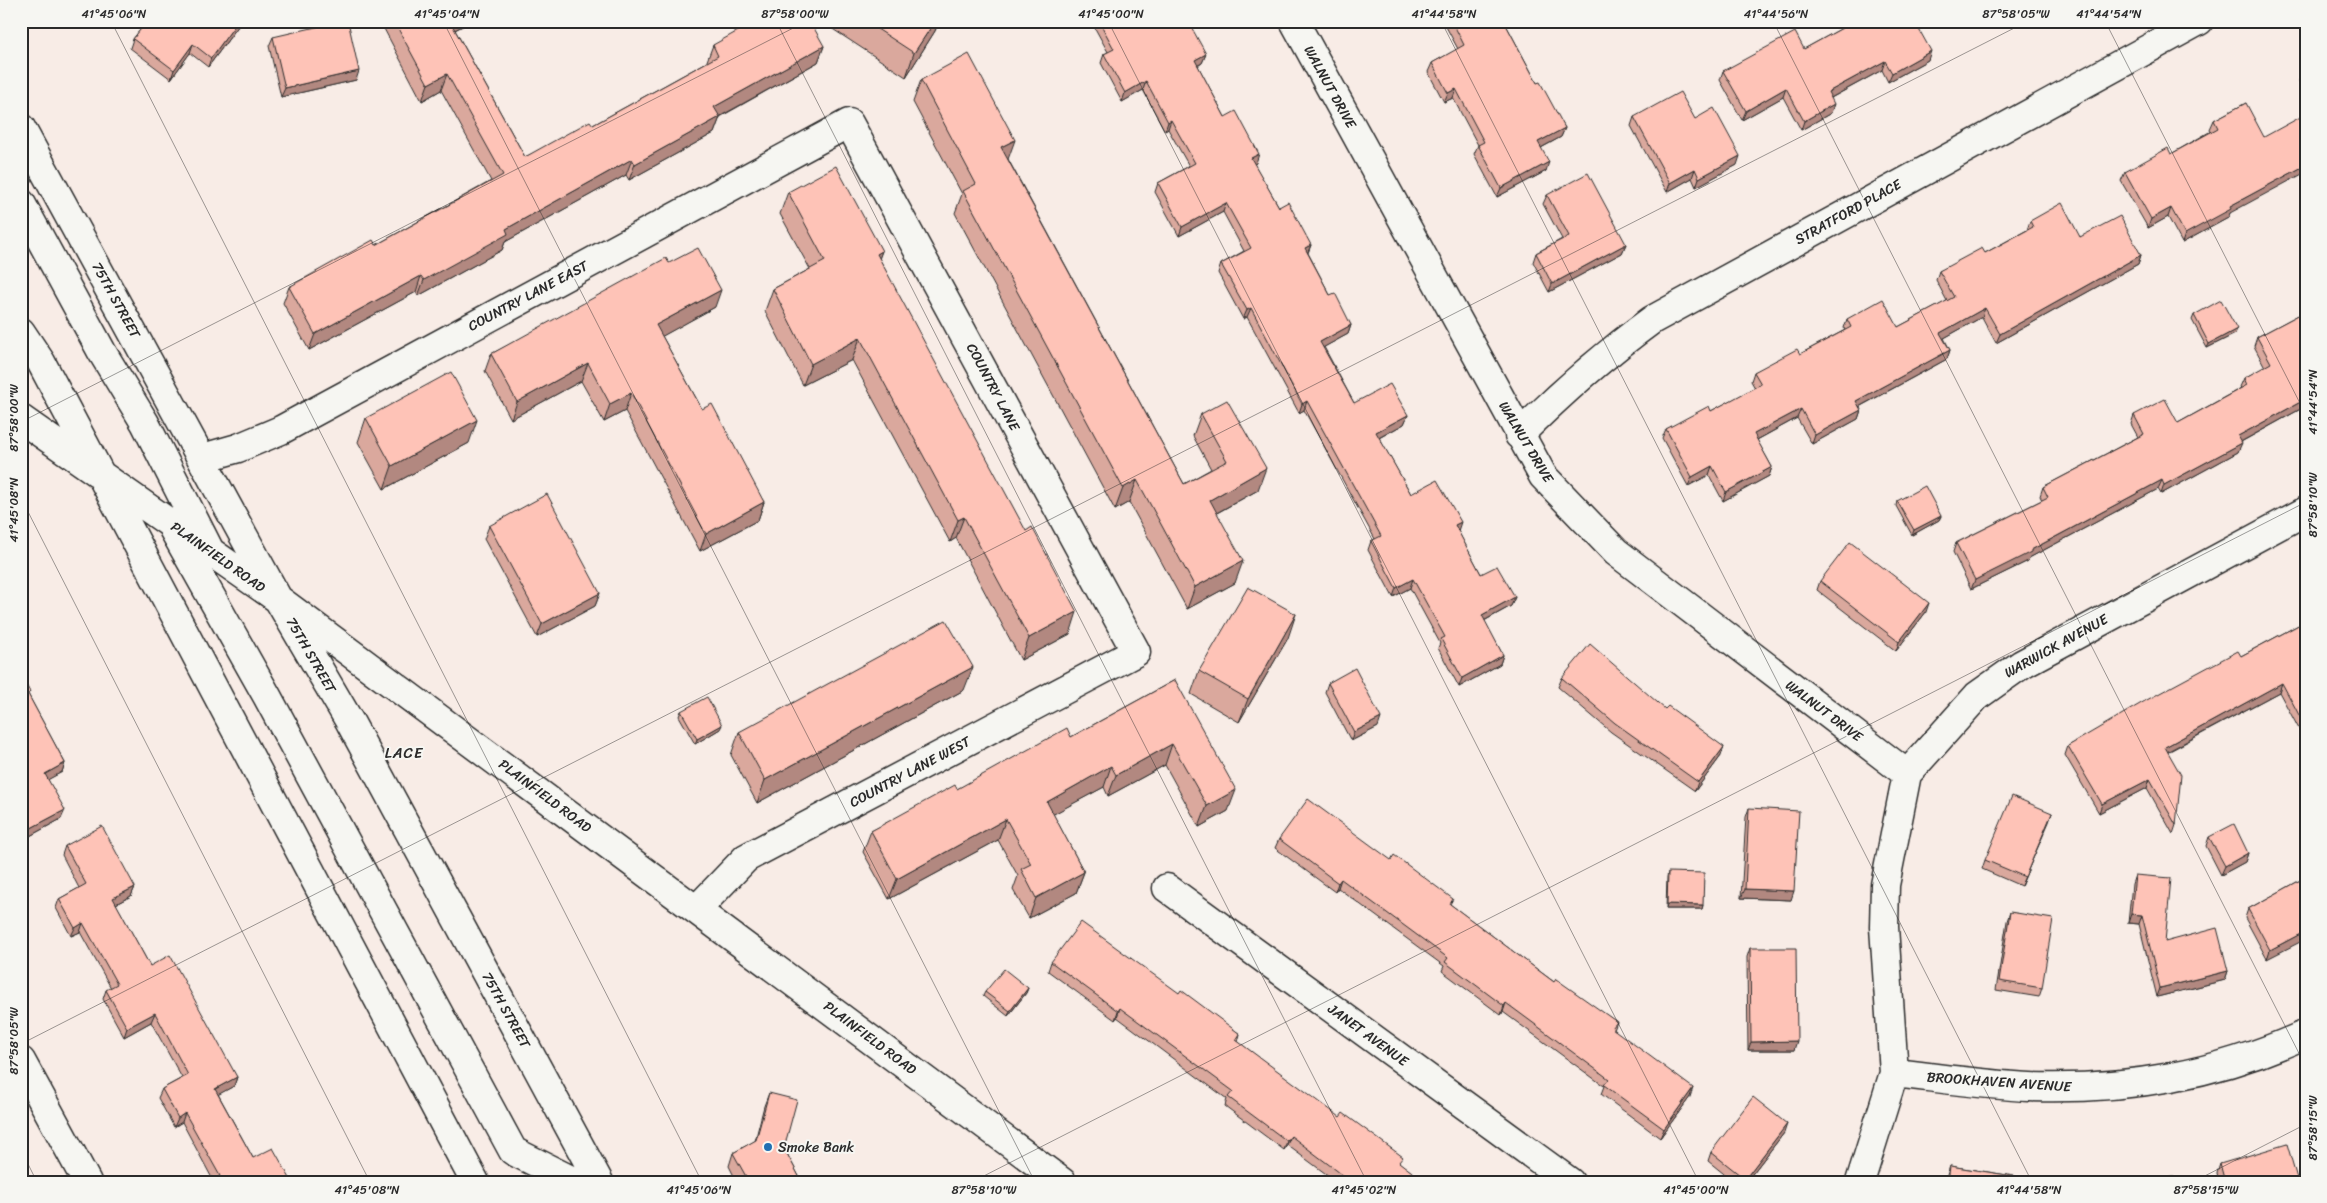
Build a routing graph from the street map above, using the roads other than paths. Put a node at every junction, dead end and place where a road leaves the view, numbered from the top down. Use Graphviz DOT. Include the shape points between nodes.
graph roads {
  1 [pos="1294,21"];
  2 [pos="2199,21"];
  3 [pos="849,122"];
  4 [pos="21,128"];
  5 [pos="21,203"];
  6 [pos="21,332"];
  7 [pos="21,419"];
  8 [pos="1519,434"];
  9 [pos="203,458"];
  10 [pos="96,470"];
  11 [pos="2306,511"];
  12 [pos="170,524"];
  13 [pos="211,552"];
  14 [pos="278,599"];
  15 [pos="1136,652"];
  16 [pos="1908,774"];
  17 [pos="1167,888"];
  18 [pos="697,909"];
  19 [pos="2306,1034"];
  20 [pos="21,1061"];
  21 [pos="1894,1073"];
  22 [pos="87,1182"];
  23 [pos="475,1182"];
  24 [pos="576,1182"];
  25 [pos="599,1182"];
  26 [pos="1062,1182"];
  27 [pos="1570,1182"];
  28 [pos="1860,1182"];
  1 -- 8 [label="street, WALNUT DRIVE"];
  2 -- 8 [label="street, STRATFORD PLACE" via="1667,312 1594,364"];
  3 -- 9 [label="street, COUNTRY LANE EAST" via="281,430"];
  3 -- 15 [label="street, COUNTRY LANE"];
  4 -- 9 [label="street, 75TH STREET"];
  5 -- 13 [label="street"];
  6 -- 10 [label="street" via="41,362"];
  7 -- 10 [label="street, PLAINFIELD ROAD"];
  8 -- 16 [label="street, WALNUT DRIVE" via="1543,476 1616,552"];
  9 -- 14 [label="street, 75TH STREET"];
  10 -- 12 [label="street, PLAINFIELD ROAD"];
  10 -- 23 [label="street"];
  11 -- 16 [label="street, WARWICK AVENUE" via="1999,678 1959,714"];
  12 -- 13 [label="street, PLAINFIELD ROAD"];
  12 -- 24 [label="street" via="513,1150"];
  13 -- 14 [label="street, PLAINFIELD ROAD"];
  14 -- 18 [label="street, PLAINFIELD ROAD"];
  14 -- 25 [label="street, 75TH STREET" via="350,722"];
  15 -- 18 [label="street, COUNTRY LANE WEST" via="746,858"];
  16 -- 21 [label="street, WARWICK AVENUE" via="1885,885 1884,927"];
  17 -- 27 [label="street, JANET AVENUE"];
  18 -- 26 [label="street, PLAINFIELD ROAD"];
  19 -- 21 [label="street, BROOKHAVEN AVENUE" via="2242,1060 2196,1073 2124,1085 2028,1087"];
  20 -- 22 [label="street"];
  21 -- 28 [label="street, WARWICK AVENUE"];
}
